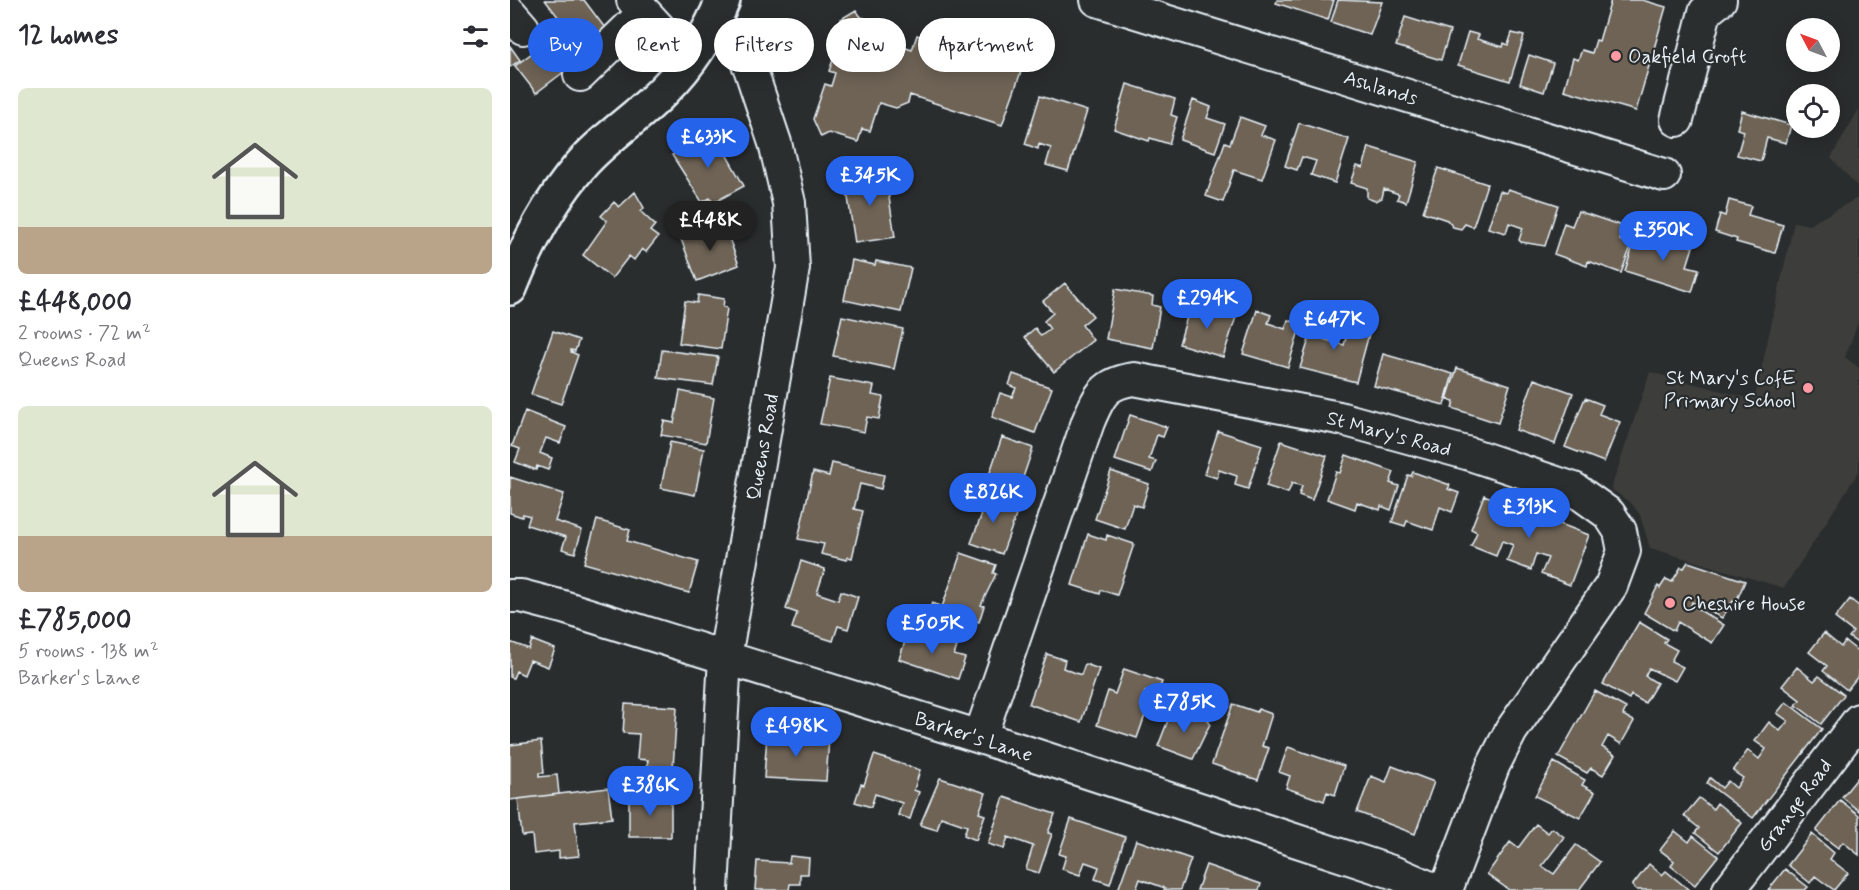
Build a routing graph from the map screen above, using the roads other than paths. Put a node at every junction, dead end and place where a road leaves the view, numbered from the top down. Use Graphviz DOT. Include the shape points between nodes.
graph roads {
  1 [pos="1097,0"];
  2 [pos="1720,0"];
  3 [pos="638,7"];
  4 [pos="718,12"];
  5 [pos="649,18"];
  6 [pos="702,41"];
  7 [pos="680,72"];
  8 [pos="580,75"];
  9 [pos="1677,120"];
  10 [pos="1664,175"];
  11 [pos="510,288"];
  12 [pos="510,596"];
  13 [pos="725,657"];
  14 [pos="1859,720"];
  15 [pos="980,737"];
  16 [pos="712,890"];
  17 [pos="1435,890"];
  18 [pos="1446,890"];
  19 [pos="1729,890"];
  1 -- 10 [label="street, Ashlands"];
  2 -- 9 [label="street" via="1705,12"];
  3 -- 5 [label="street"];
  3 -- 8 [label="street"];
  4 -- 6 [label="main road"];
  4 -- 13 [label="street, Queens Road" via="750,68 775,143 789,202 793,268"];
  7 -- 11 [label="main road" via="582,164 529,239"];
  12 -- 13 [label="street, Barker's Lane" via="563,607"];
  13 -- 15 [label="street, Barker's Lane"];
  13 -- 16 [label="street, Queens Road"];
  14 -- 19 [label="street, Grange Road"];
  15 -- 17 [label="street, Barker's Lane" via="1398,874"];
  15 -- 18 [label="street, St Mary's Road" via="1088,422 1099,397 1116,381 1134,379 1339,418 1470,454 1575,489 1593,500 1620,531 1624,551 1611,586 1511,731 1493,766"];
}
